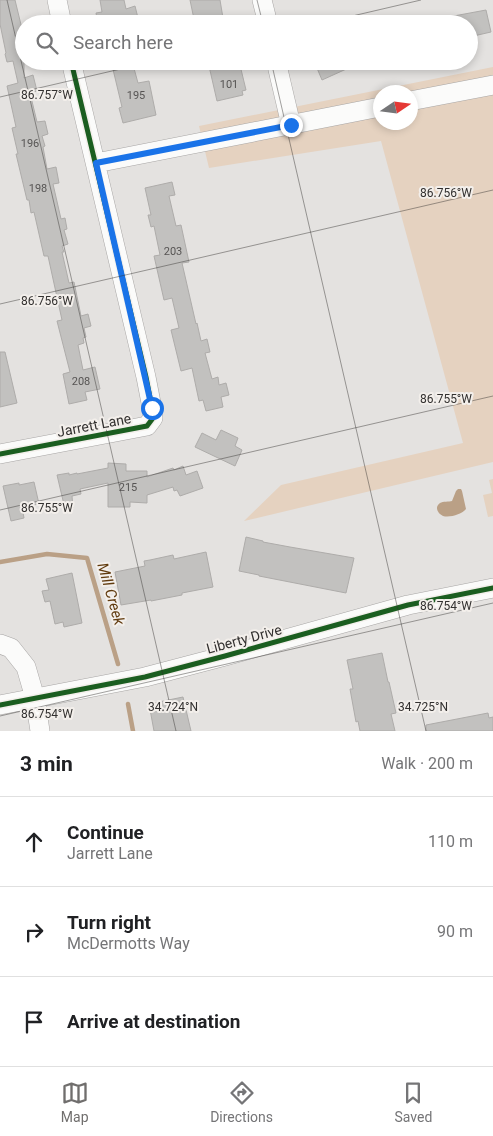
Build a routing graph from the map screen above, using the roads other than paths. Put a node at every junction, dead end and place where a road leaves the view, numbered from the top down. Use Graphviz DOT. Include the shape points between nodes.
graph roads {
  1 [pos="57,0"];
  2 [pos="262,0"];
  3 [pos="60,15"];
  4 [pos="266,15"];
  5 [pos="73,70"];
  6 [pos="278,70"];
  7 [pos="493,85"];
  8 [pos="418,99"];
  9 [pos="373,108"];
  10 [pos="291,125"];
  11 [pos="96,163"];
  12 [pos="0,454"];
  13 [pos="493,588"];
  14 [pos="0,644"];
  15 [pos="35,698"];
  16 [pos="0,705"];
  17 [pos="40,731"];
  1 -- 3 [label="street"];
  2 -- 4 [label="street"];
  5 -- 11 [label="street, Jarrett Lane"];
  6 -- 10 [label="street"];
  7 -- 8 [label="street"];
  9 -- 10 [label="street"];
  10 -- 11 [label="street"];
  11 -- 12 [label="street, Jarrett Lane" via="153,418 147,426"];
  13 -- 15 [label="street, Liberty Drive" via="408,605 144,676"];
  14 -- 15 [label="street" via="10,648 26,667"];
  15 -- 16 [label="street, Liberty Drive"];
  15 -- 17 [label="street"];
}
